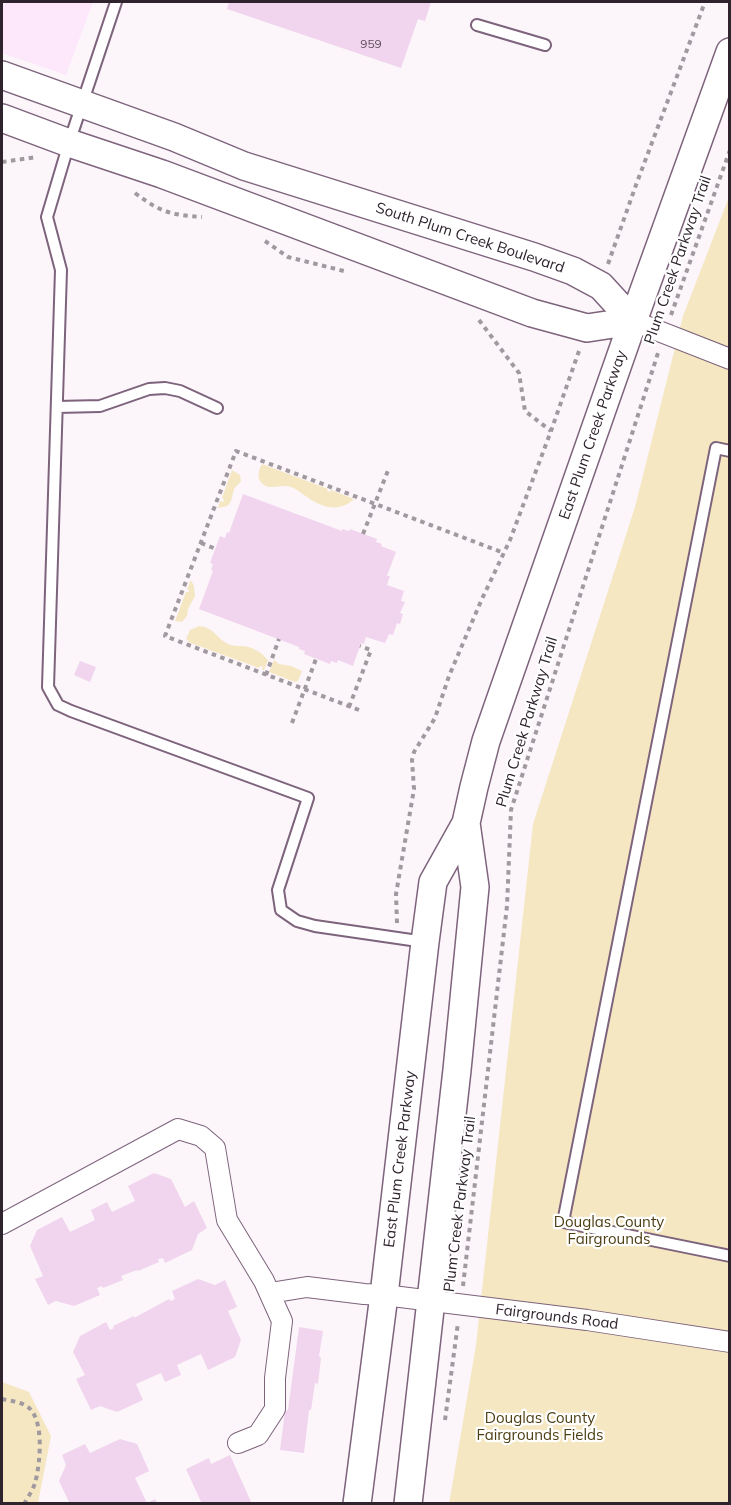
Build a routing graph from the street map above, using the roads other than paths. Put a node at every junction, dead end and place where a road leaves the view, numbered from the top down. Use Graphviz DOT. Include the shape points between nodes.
graph roads {
  1 [pos="116,2"];
  2 [pos="477,25"];
  3 [pos="545,45"];
  4 [pos="729,52"];
  5 [pos="2,75"];
  6 [pos="82,104"];
  7 [pos="2,118"];
  8 [pos="66,152"];
  9 [pos="633,321"];
  10 [pos="729,359"];
  11 [pos="57,407"];
  12 [pos="217,408"];
  13 [pos="729,451"];
  14 [pos="466,823"];
  15 [pos="425,942"];
  16 [pos="2,1224"];
  17 [pos="729,1256"];
  18 [pos="270,1293"];
  19 [pos="384,1295"];
  20 [pos="431,1301"];
  21 [pos="729,1341"];
  22 [pos="238,1443"];
  23 [pos="357,1503"];
  24 [pos="408,1503"];
  1 -- 6 [label="lane"];
  2 -- 3 [label="lane"];
  4 -- 9 [label="main road, East Plum Creek Parkway"];
  5 -- 6 [label="main road, South Plum Creek Boulevard"];
  6 -- 8 [label="lane"];
  6 -- 9 [label="main road, South Plum Creek Boulevard" via="244,166 573,272 601,286"];
  7 -- 8 [label="main road"];
  8 -- 9 [label="main road" via="162,174 532,313 587,328"];
  8 -- 11 [label="lane" via="47,217 61,270"];
  9 -- 10 [label="street"];
  9 -- 14 [label="main road, East Plum Creek Parkway" via="495,713"];
  11 -- 12 [label="lane" via="100,406 149,389 165,388"];
  11 -- 15 [label="lane" via="48,687 58,705 308,798 278,890 281,910 297,921 315,926"];
  13 -- 17 [label="lane" via="716,448 563,1222"];
  14 -- 15 [label="main road, East Plum Creek Parkway" via="433,882"];
  14 -- 20 [label="main road, East Plum Creek Parkway" via="475,887"];
  15 -- 19 [label="main road, East Plum Creek Parkway"];
  16 -- 18 [label="street" via="178,1129 201,1136 215,1148 227,1220"];
  18 -- 19 [label="street, Fairgrounds Road" via="308,1287"];
  18 -- 22 [label="street" via="282,1321 275,1409 258,1435"];
  19 -- 20 [label="street, Fairgrounds Road"];
  19 -- 23 [label="main road, East Plum Creek Parkway"];
  20 -- 21 [label="street, Fairgrounds Road"];
  20 -- 24 [label="main road, East Plum Creek Parkway"];
}
